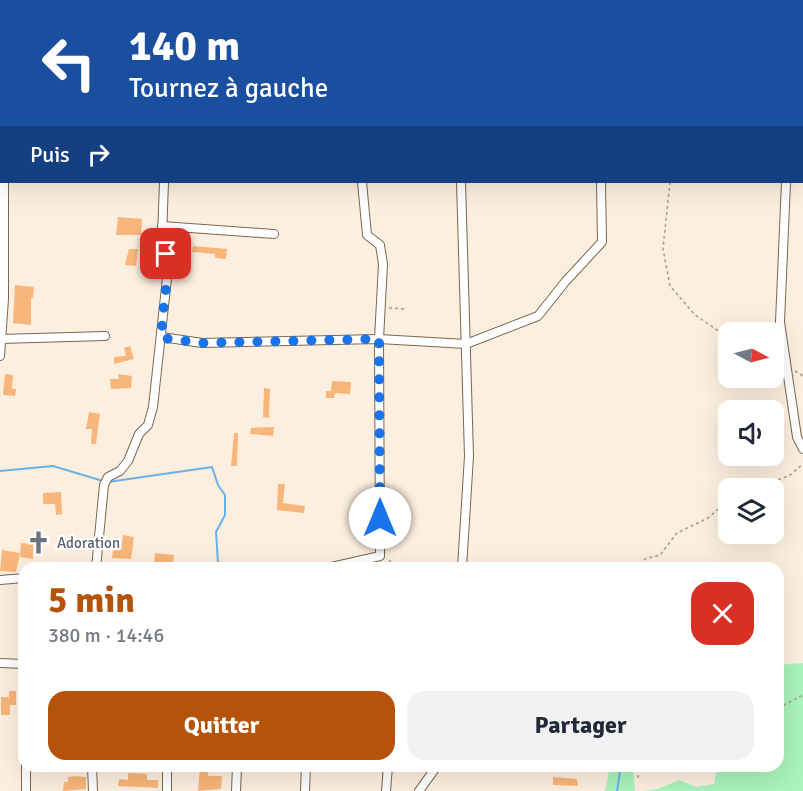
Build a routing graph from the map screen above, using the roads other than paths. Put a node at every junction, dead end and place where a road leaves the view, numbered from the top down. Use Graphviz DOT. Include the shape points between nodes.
graph roads {
  1 [pos="4,183"];
  2 [pos="164,183"];
  3 [pos="362,183"];
  4 [pos="461,183"];
  5 [pos="601,183"];
  6 [pos="786,183"];
  7 [pos="162,226"];
  8 [pos="274,234"];
  9 [pos="105,336"];
  10 [pos="162,338"];
  11 [pos="1,339"];
  12 [pos="379,339"];
  13 [pos="466,344"];
  14 [pos="0,356"];
  15 [pos="803,449"];
  16 [pos="97,562"];
  17 [pos="354,562"];
  18 [pos="462,562"];
  19 [pos="18,578"];
  20 [pos="0,580"];
  21 [pos="0,663"];
  22 [pos="18,664"];
  23 [pos="26,772"];
  24 [pos="92,772"];
  25 [pos="167,772"];
  26 [pos="237,772"];
  27 [pos="306,772"];
  28 [pos="388,772"];
  29 [pos="432,772"];
  30 [pos="26,791"];
  31 [pos="93,791"];
  32 [pos="167,791"];
  33 [pos="236,791"];
  34 [pos="305,791"];
  35 [pos="386,791"];
  36 [pos="418,791"];
  1 -- 11 [label="street"];
  2 -- 7 [label="street"];
  3 -- 12 [label="street" via="367,235 382,249"];
  4 -- 13 [label="street"];
  5 -- 13 [label="street" via="602,242 538,316"];
  6 -- 15 [label="street" via="780,322 797,437"];
  7 -- 8 [label="street"];
  7 -- 10 [label="street" via="168,270 162,302"];
  9 -- 11 [label="street"];
  10 -- 12 [label="street" via="202,343"];
  10 -- 16 [label="street" via="148,426 139,434 128,461 104,485"];
  11 -- 14 [label="street"];
  12 -- 13 [label="street"];
  12 -- 17 [label="street" via="380,556"];
  13 -- 18 [label="street" via="469,456"];
  19 -- 20 [label="street"];
  21 -- 22 [label="street"];
  23 -- 30 [label="street"];
  24 -- 31 [label="street"];
  25 -- 32 [label="street"];
  26 -- 33 [label="street"];
  27 -- 34 [label="street"];
  28 -- 35 [label="street"];
  29 -- 36 [label="street"];
}
